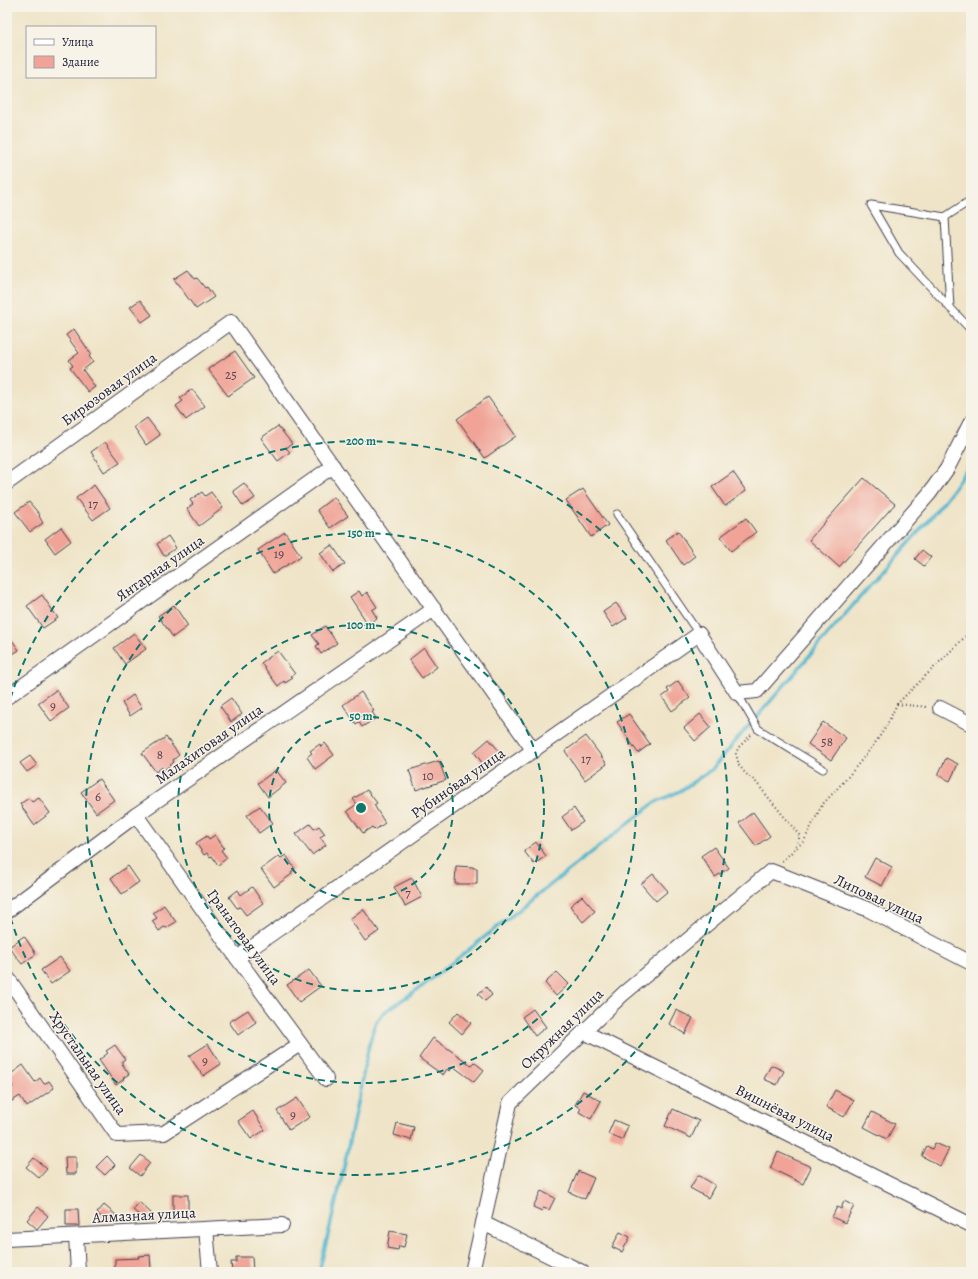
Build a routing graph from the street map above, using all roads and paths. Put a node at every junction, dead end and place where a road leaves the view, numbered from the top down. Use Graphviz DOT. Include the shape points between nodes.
graph roads {
  1 [pos="971,200"];
  2 [pos="945,217"];
  3 [pos="950,308"];
  4 [pos="971,330"];
  5 [pos="971,422"];
  6 [pos="332,466"];
  7 [pos="7,483"];
  8 [pos="617,514"];
  9 [pos="434,609"];
  10 [pos="971,632"];
  11 [pos="699,634"];
  12 [pos="737,693"];
  13 [pos="7,696"];
  14 [pos="897,704"];
  15 [pos="940,708"];
  16 [pos="971,724"];
  17 [pos="758,728"];
  18 [pos="534,751"];
  19 [pos="823,769"];
  20 [pos="136,815"];
  21 [pos="794,851"];
  22 [pos="771,871"];
  23 [pos="7,911"];
  24 [pos="237,958"];
  25 [pos="971,963"];
  26 [pos="7,977"];
  27 [pos="584,1032"];
  28 [pos="300,1044"];
  29 [pos="326,1079"];
  30 [pos="483,1223"];
  31 [pos="282,1225"];
  32 [pos="971,1225"];
  33 [pos="206,1229"];
  34 [pos="76,1236"];
  35 [pos="7,1239"];
  36 [pos="78,1272"];
  37 [pos="210,1272"];
  38 [pos="472,1272"];
  39 [pos="582,1272"];
  1 -- 2 [label="lane"];
  2 -- 3 [label="lane"];
  2 -- 3 [label="lane" via="871,205 899,253"];
  3 -- 4 [label="lane"];
  5 -- 12 [label="street" via="947,468 929,494 757,691"];
  6 -- 7 [label="street, Бирюзовая улица" via="230,322"];
  6 -- 9 [label="street"];
  6 -- 13 [label="street, Янтарная улица"];
  8 -- 11 [label="lane"];
  9 -- 18 [label="street"];
  9 -- 20 [label="street, Малахитовая улица"];
  10 -- 14 [label="path"];
  11 -- 12 [label="street"];
  11 -- 18 [label="street, Рубиновая улица"];
  12 -- 17 [label="lane"];
  14 -- 15 [label="path"];
  14 -- 21 [label="path" via="874,746 822,805 804,841"];
  15 -- 16 [label="street"];
  17 -- 19 [label="lane"];
  17 -- 21 [label="path" via="738,748 736,754 739,765 800,836"];
  18 -- 24 [label="street, Рубиновая улица"];
  20 -- 23 [label="street, Малахитовая улица"];
  20 -- 24 [label="street, Гранатовая улица"];
  21 -- 22 [label="path"];
  22 -- 25 [label="street, Липовая улица" via="867,909"];
  22 -- 27 [label="street, Окружная улица" via="623,994"];
  24 -- 28 [label="street, Гранатовая улица"];
  26 -- 28 [label="street, Хрустальная улица" via="117,1135 164,1133"];
  27 -- 30 [label="street, Окружная улица" via="510,1102"];
  27 -- 32 [label="street, Вишнёвая улица"];
  28 -- 29 [label="street, Гранатовая улица"];
  30 -- 38 [label="street, Окружная улица"];
  30 -- 39 [label="street"];
  31 -- 33 [label="street, Алмазная улица"];
  33 -- 34 [label="street, Алмазная улица"];
  33 -- 37 [label="street"];
  34 -- 35 [label="street, Алмазная улица"];
  34 -- 36 [label="street"];
}
